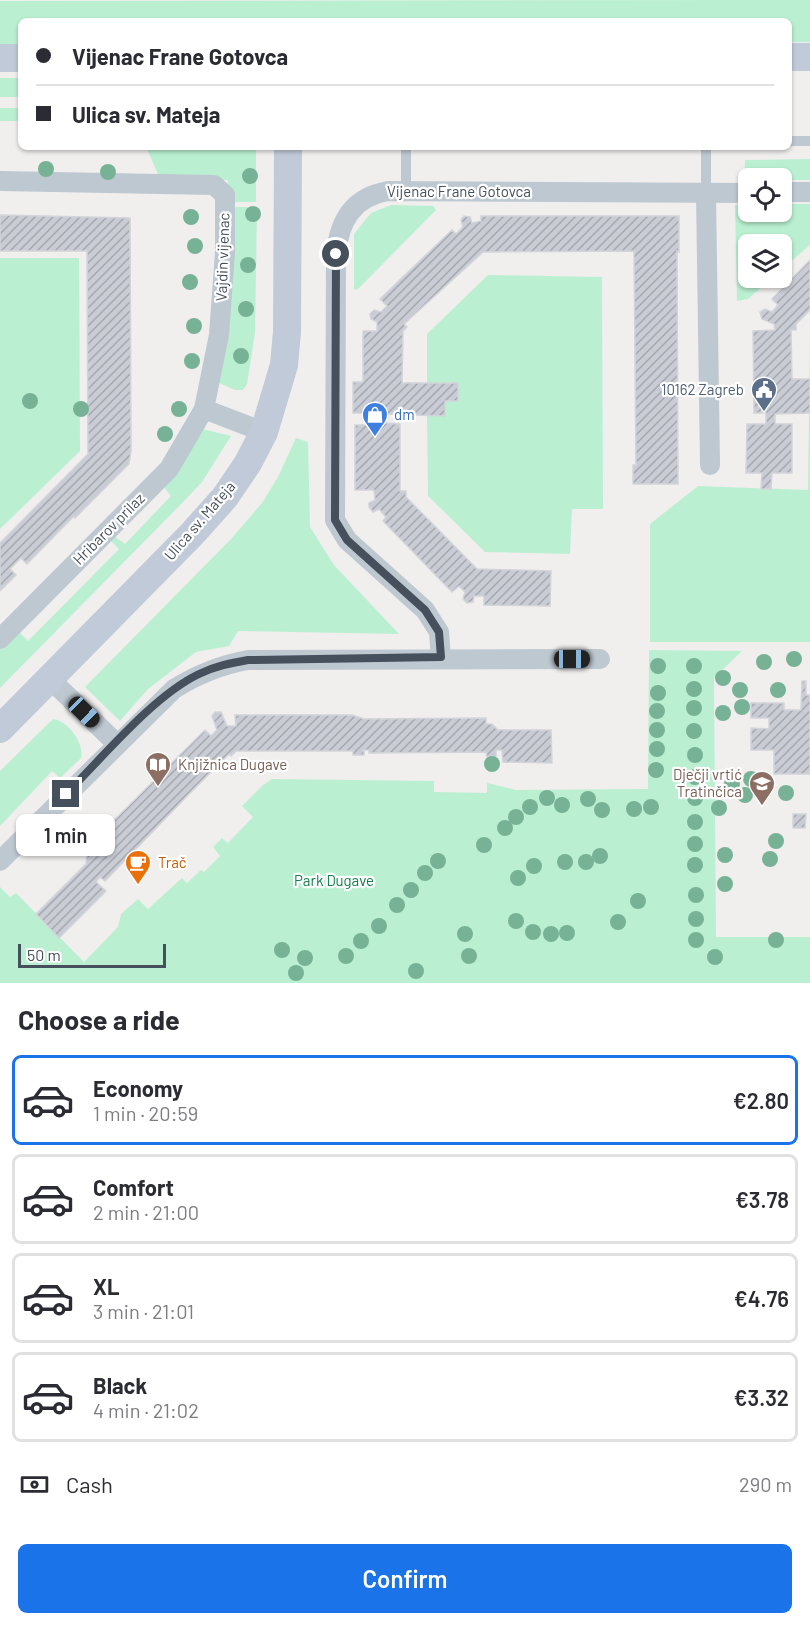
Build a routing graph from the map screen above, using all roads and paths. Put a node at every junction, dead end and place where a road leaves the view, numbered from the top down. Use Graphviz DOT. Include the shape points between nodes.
graph roads {
  1 [pos="792,57"];
  2 [pos="810,57"];
  3 [pos="0,58"];
  4 [pos="18,58"];
  5 [pos="792,141"];
  6 [pos="810,141"];
  7 [pos="288,150"];
  8 [pos="406,150"];
  9 [pos="706,150"];
  10 [pos="0,181"];
  11 [pos="406,190"];
  12 [pos="738,192"];
  13 [pos="792,192"];
  14 [pos="810,192"];
  15 [pos="706,193"];
  16 [pos="204,410"];
  17 [pos="264,432"];
  18 [pos="710,465"];
  19 [pos="0,639"];
  20 [pos="441,657"];
  21 [pos="600,659"];
  22 [pos="50,680"];
  23 [pos="0,729"];
  24 [pos="116,743"];
  25 [pos="0,861"];
  1 -- 2 [label="street"];
  3 -- 4 [label="street"];
  5 -- 6 [label="lane"];
  7 -- 17 [label="street, Ulica sv. Mateja" via="288,332 284,364"];
  8 -- 11 [label="lane"];
  9 -- 15 [label="lane"];
  10 -- 16 [label="street, Vajdin vijenac" via="214,185 225,195 219,335"];
  11 -- 15 [label="street, Vijenac Frane Gotovca"];
  11 -- 20 [label="street, Vijenac Frane Gotovca" via="372,194 360,201 350,211 337,239 335,520 347,540 425,610 439,632"];
  12 -- 15 [label="street, Vijenac Frane Gotovca"];
  13 -- 14 [label="street"];
  15 -- 18 [label="street"];
  16 -- 17 [label="street"];
  16 -- 19 [label="street, Hribarov prilaz" via="169,469"];
  17 -- 22 [label="street, Ulica sv. Mateja" via="225,497"];
  20 -- 21 [label="street"];
  20 -- 24 [label="street" via="248,660 222,665 174,689"];
  22 -- 23 [label="street, Ulica sv. Mateja"];
  22 -- 24 [label="street"];
  24 -- 25 [label="street"];
}
